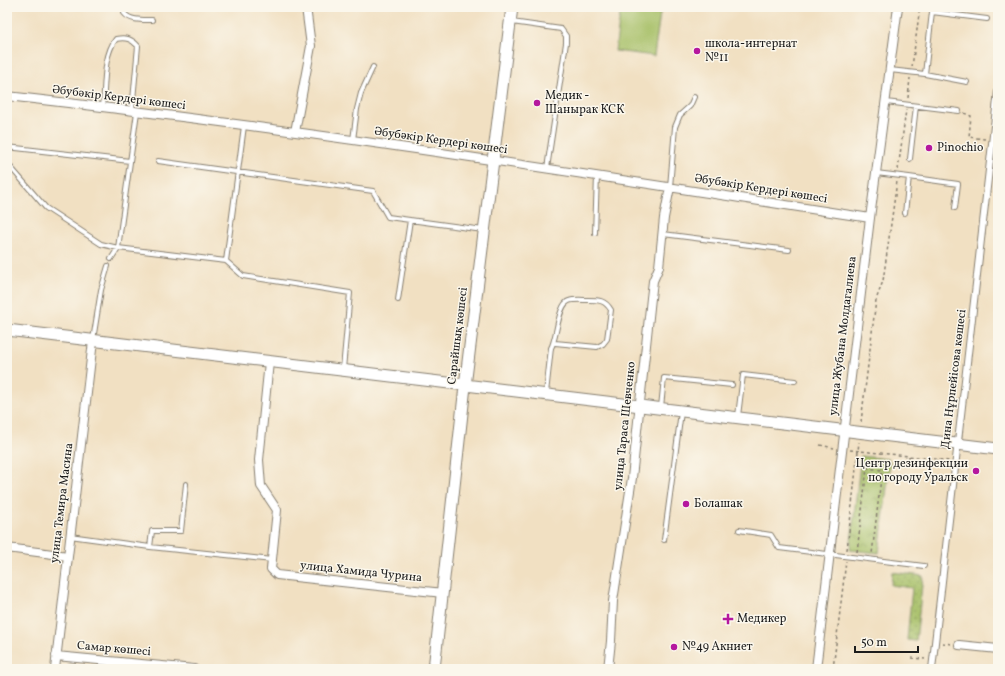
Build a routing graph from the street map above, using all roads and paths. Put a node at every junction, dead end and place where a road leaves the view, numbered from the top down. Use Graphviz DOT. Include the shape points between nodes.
graph roads {
  1 [pos="125,7"];
  2 [pos="306,7"];
  3 [pos="512,7"];
  4 [pos="898,7"];
  5 [pos="920,7"];
  6 [pos="987,19"];
  7 [pos="152,20"];
  8 [pos="510,22"];
  9 [pos="373,68"];
  10 [pos="889,70"];
  11 [pos="911,72"];
  12 [pos="924,74"];
  13 [pos="967,82"];
  14 [pos="998,91"];
  15 [pos="7,96"];
  16 [pos="694,97"];
  17 [pos="885,102"];
  18 [pos="907,104"];
  19 [pos="916,106"];
  20 [pos="103,107"];
  21 [pos="959,111"];
  22 [pos="135,112"];
  23 [pos="244,126"];
  24 [pos="296,132"];
  25 [pos="353,140"];
  26 [pos="992,140"];
  27 [pos="7,148"];
  28 [pos="910,159"];
  29 [pos="494,160"];
  30 [pos="130,161"];
  31 [pos="158,161"];
  32 [pos="7,163"];
  33 [pos="547,168"];
  34 [pos="238,171"];
  35 [pos="876,173"];
  36 [pos="597,176"];
  37 [pos="898,176"];
  38 [pos="909,177"];
  39 [pos="670,187"];
  40 [pos="955,208"];
  41 [pos="905,213"];
  42 [pos="870,218"];
  43 [pos="410,220"];
  44 [pos="485,231"];
  45 [pos="595,232"];
  46 [pos="663,234"];
  47 [pos="118,248"];
  48 [pos="789,250"];
  49 [pos="111,258"];
  50 [pos="226,261"];
  51 [pos="108,266"];
  52 [pos="398,300"];
  53 [pos="7,330"];
  54 [pos="93,340"];
  55 [pos="555,343"];
  56 [pos="269,362"];
  57 [pos="343,371"];
  58 [pos="795,381"];
  59 [pos="732,385"];
  60 [pos="465,386"];
  61 [pos="545,396"];
  62 [pos="639,407"];
  63 [pos="661,410"];
  64 [pos="681,412"];
  65 [pos="737,419"];
  66 [pos="843,431"];
  67 [pos="859,433"];
  68 [pos="958,444"];
  69 [pos="820,445"];
  70 [pos="841,449"];
  71 [pos="998,449"];
  72 [pos="859,451"];
  73 [pos="910,456"];
  74 [pos="956,463"];
  75 [pos="909,464"];
  76 [pos="866,468"];
  77 [pos="882,470"];
  78 [pos="186,484"];
  79 [pos="739,530"];
  80 [pos="70,536"];
  81 [pos="664,540"];
  82 [pos="150,546"];
  83 [pos="7,548"];
  84 [pos="829,555"];
  85 [pos="68,556"];
  86 [pos="846,557"];
  87 [pos="856,558"];
  88 [pos="272,560"];
  89 [pos="871,560"];
  90 [pos="924,566"];
  91 [pos="443,593"];
  92 [pos="940,643"];
  93 [pos="958,645"];
  94 [pos="998,649"];
  95 [pos="56,656"];
  96 [pos="911,658"];
  97 [pos="933,660"];
  98 [pos="55,669"];
  99 [pos="194,669"];
  100 [pos="434,669"];
  101 [pos="608,669"];
  102 [pos="816,669"];
  103 [pos="833,669"];
  104 [pos="932,669"];
  1 -- 7 [label="lane" via="124,13 130,19"];
  2 -- 24 [label="street" via="310,46"];
  3 -- 8 [label="street, Сарайшық көшесі"];
  4 -- 10 [label="street, улица Жубана Молдагалиева"];
  5 -- 11 [label="path"];
  6 -- 12 [label="lane" via="932,12"];
  8 -- 29 [label="street, Сарайшық көшесі"];
  8 -- 33 [label="lane" via="561,29 566,36"];
  9 -- 25 [label="lane" via="361,93"];
  10 -- 11 [label="lane"];
  10 -- 17 [label="street, улица Жубана Молдагалиева"];
  11 -- 12 [label="lane"];
  11 -- 18 [label="path"];
  12 -- 13 [label="lane"];
  14 -- 26 [label="street, Дина Нұрпейісова көшесі"];
  15 -- 20 [label="street, Әбубәкір Кердері көшесі"];
  16 -- 39 [label="lane" via="690,106 680,115 675,127"];
  17 -- 18 [label="lane"];
  17 -- 35 [label="street, улица Жубана Молдагалиева"];
  18 -- 19 [label="lane"];
  18 -- 37 [label="path"];
  19 -- 21 [label="lane"];
  19 -- 28 [label="lane"];
  20 -- 22 [label="street, Әбубәкір Кердері көшесі"];
  20 -- 22 [label="lane" via="109,51 116,39 124,38 134,41 138,46"];
  21 -- 26 [label="path" via="971,116 969,137"];
  22 -- 23 [label="street, Әбубәкір Кердері көшесі"];
  22 -- 30 [label="lane"];
  23 -- 24 [label="street, Әбубәкір Кердері көшесі"];
  23 -- 34 [label="lane"];
  24 -- 25 [label="street, Әбубәкір Кердері көшесі"];
  25 -- 29 [label="street, Әбубәкір Кердері көшесі"];
  26 -- 68 [label="street, Дина Нұрпейісова көшесі"];
  27 -- 30 [label="lane"];
  29 -- 33 [label="street, Әбубәкір Кердері көшесі"];
  29 -- 44 [label="street, Сарайшық көшесі"];
  30 -- 47 [label="lane"];
  31 -- 34 [label="lane"];
  32 -- 47 [label="lane" via="46,208 100,244"];
  33 -- 36 [label="street, Әбубәкір Кердері көшесі"];
  34 -- 43 [label="lane" via="373,191 388,217"];
  34 -- 50 [label="lane"];
  35 -- 37 [label="lane"];
  35 -- 42 [label="street, улица Жубана Молдагалиева"];
  36 -- 39 [label="street, Әбубәкір Кердері көшесі"];
  36 -- 45 [label="lane"];
  37 -- 38 [label="lane"];
  37 -- 67 [label="path" via="883,281 876,300"];
  38 -- 40 [label="lane" via="958,184"];
  38 -- 41 [label="lane"];
  39 -- 42 [label="street, Әбубәкір Кердері көшесі"];
  39 -- 46 [label="street, улица Тараса Шевченко"];
  42 -- 66 [label="street, улица Жубана Молдагалиева"];
  43 -- 44 [label="lane"];
  43 -- 52 [label="lane"];
  44 -- 60 [label="street, Сарайшық көшесі"];
  46 -- 48 [label="lane"];
  46 -- 62 [label="street, улица Тараса Шевченко" via="659,268 651,298"];
  47 -- 49 [label="lane"];
  47 -- 50 [label="lane"];
  50 -- 57 [label="lane" via="243,276 350,293"];
  51 -- 54 [label="lane" via="101,290"];
  53 -- 54 [label="street"];
  54 -- 56 [label="street"];
  54 -- 80 [label="street, улица Темира Масина"];
  55 -- 55 [label="lane" via="563,305 569,301 601,300 607,304 611,310 607,340 603,344 597,347"];
  55 -- 61 [label="lane" via="551,348"];
  56 -- 57 [label="street"];
  56 -- 88 [label="street" via="259,460 261,486 277,510"];
  57 -- 60 [label="street"];
  58 -- 65 [label="lane" via="743,375"];
  59 -- 63 [label="lane" via="664,378"];
  60 -- 61 [label="street"];
  60 -- 91 [label="street, Сарайшық көшесі"];
  61 -- 62 [label="street"];
  62 -- 63 [label="street"];
  62 -- 101 [label="street, улица Тараса Шевченко" via="629,503 613,601"];
  63 -- 64 [label="street"];
  64 -- 65 [label="street"];
  64 -- 81 [label="lane"];
  65 -- 66 [label="street"];
  66 -- 67 [label="street"];
  66 -- 70 [label="street, улица Жубана Молдагалиева"];
  67 -- 68 [label="street"];
  67 -- 72 [label="path"];
  68 -- 71 [label="street"];
  68 -- 74 [label="street, Дина Нұрпейісова көшесі"];
  69 -- 70 [label="path"];
  70 -- 72 [label="path"];
  70 -- 84 [label="street, улица Жубана Молдагалиева"];
  72 -- 73 [label="path"];
  72 -- 86 [label="path"];
  73 -- 74 [label="path"];
  73 -- 75 [label="path"];
  74 -- 97 [label="street, Дина Нұрпейісова көшесі"];
  76 -- 77 [label="path"];
  76 -- 77 [label="path" via="875,460 880,463"];
  76 -- 87 [label="path"];
  77 -- 89 [label="path"];
  78 -- 82 [label="lane" via="181,532 152,531"];
  79 -- 84 [label="lane" via="771,535 779,548"];
  80 -- 82 [label="lane"];
  80 -- 85 [label="street, улица Темира Масина"];
  82 -- 88 [label="lane"];
  83 -- 85 [label="street"];
  84 -- 86 [label="lane"];
  84 -- 102 [label="street, улица Жубана Молдагалиева"];
  85 -- 95 [label="street, улица Темира Масина"];
  86 -- 87 [label="lane"];
  86 -- 103 [label="path"];
  87 -- 89 [label="lane"];
  88 -- 91 [label="street, улица Хамида Чурина" via="271,569 277,575"];
  89 -- 90 [label="lane"];
  91 -- 100 [label="street, Сарайшық көшесі"];
  92 -- 93 [label="path"];
  93 -- 94 [label="street"];
  95 -- 98 [label="street, улица Темира Масина"];
  95 -- 99 [label="street, Самар көшесі"];
  96 -- 97 [label="path"];
  97 -- 104 [label="street, Дина Нұрпейісова көшесі"];
}
